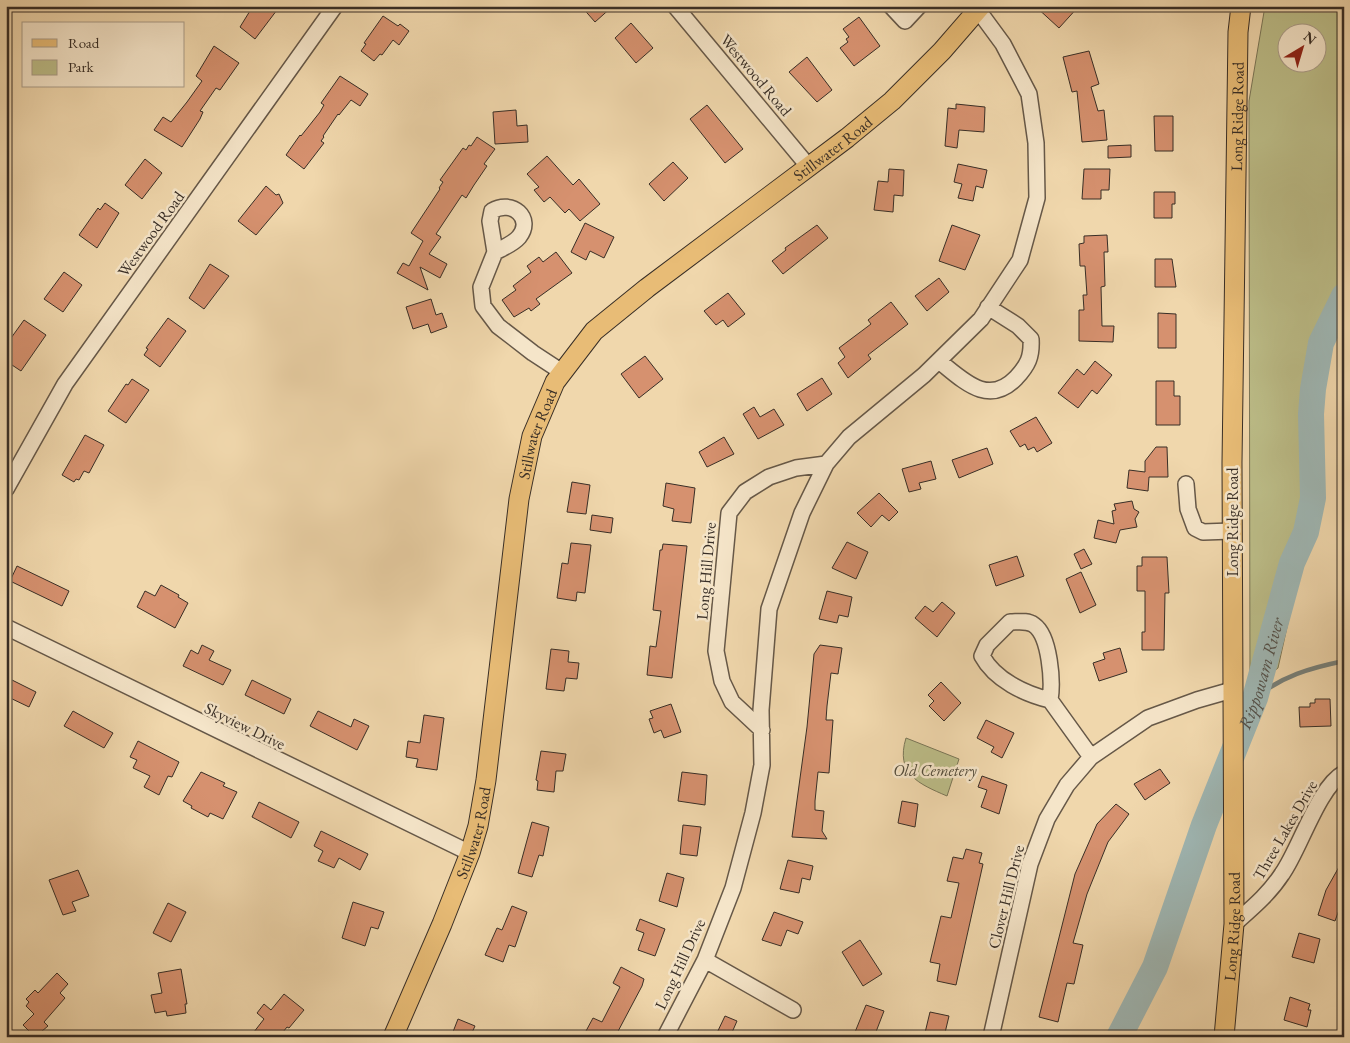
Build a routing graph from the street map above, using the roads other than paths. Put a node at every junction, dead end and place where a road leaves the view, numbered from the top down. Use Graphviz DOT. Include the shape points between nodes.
graph roads {
  1 [pos="334,6"];
  2 [pos="675,6"];
  3 [pos="890,6"];
  4 [pos="919,6"];
  5 [pos="1241,6"];
  6 [pos="979,8"];
  7 [pos="809,167"];
  8 [pos="495,252"];
  9 [pos="988,307"];
  10 [pos="939,361"];
  11 [pos="562,372"];
  12 [pos="826,464"];
  13 [pos="1186,484"];
  14 [pos="6,489"];
  15 [pos="1232,531"];
  16 [pos="6,627"];
  17 [pos="1232,690"];
  18 [pos="1050,700"];
  19 [pos="762,730"];
  20 [pos="1091,757"];
  21 [pos="1344,773"];
  22 [pos="470,853"];
  23 [pos="1234,924"];
  24 [pos="704,960"];
  25 [pos="793,1010"];
  26 [pos="393,1037"];
  27 [pos="665,1037"];
  28 [pos="991,1037"];
  29 [pos="1224,1037"];
  1 -- 14 [label="street, Westwood Road" via="65,384"];
  2 -- 7 [label="street, Westwood Road"];
  3 -- 4 [label="street" via="905,21"];
  5 -- 15 [label="main road, Long Ridge Road" via="1238,32"];
  6 -- 7 [label="main road, Stillwater Road" via="892,101"];
  6 -- 9 [label="street, Long Hill Drive" via="1003,44 1029,94 1036,143 1036,198 1020,260"];
  7 -- 11 [label="main road, Stillwater Road" via="594,331"];
  8 -- 11 [label="street" via="480,287 483,306 498,326"];
  9 -- 10 [label="street, Long Hill Drive" via="981,319"];
  9 -- 10 [label="street" via="1018,326 1031,340 1032,354 1027,367 998,391 987,391 971,386"];
  10 -- 12 [label="street, Long Hill Drive" via="849,437"];
  11 -- 22 [label="main road, Stillwater Road" via="542,408 532,436 519,499 486,780"];
  12 -- 19 [label="street, Long Hill Drive" via="802,513 769,609"];
  12 -- 19 [label="street, Long Hill Drive" via="796,468 769,477 745,492 729,513 716,651 722,681 732,702"];
  13 -- 15 [label="street" via="1188,509 1194,528 1203,532"];
  15 -- 17 [label="main road, Long Ridge Road"];
  16 -- 22 [label="street, Skyview Drive"];
  17 -- 20 [label="street, Clover Hill Drive" via="1148,718"];
  17 -- 23 [label="main road, Long Ridge Road"];
  18 -- 18 [label="street" via="1053,682 1043,635 1034,625 1024,621 1010,622 987,645 982,656 989,668 1008,682 1036,697"];
  18 -- 20 [label="street"];
  19 -- 24 [label="street, Long Hill Drive" via="762,765 753,812 733,888"];
  20 -- 28 [label="street, Clover Hill Drive" via="1067,785 1047,819 1030,864"];
  21 -- 23 [label="street, Three Lakes Drive" via="1322,797 1284,872 1267,895"];
  22 -- 26 [label="main road, Stillwater Road"];
  23 -- 29 [label="main road, Long Ridge Road"];
  24 -- 25 [label="street"];
  24 -- 27 [label="street, Long Hill Drive"];
}
